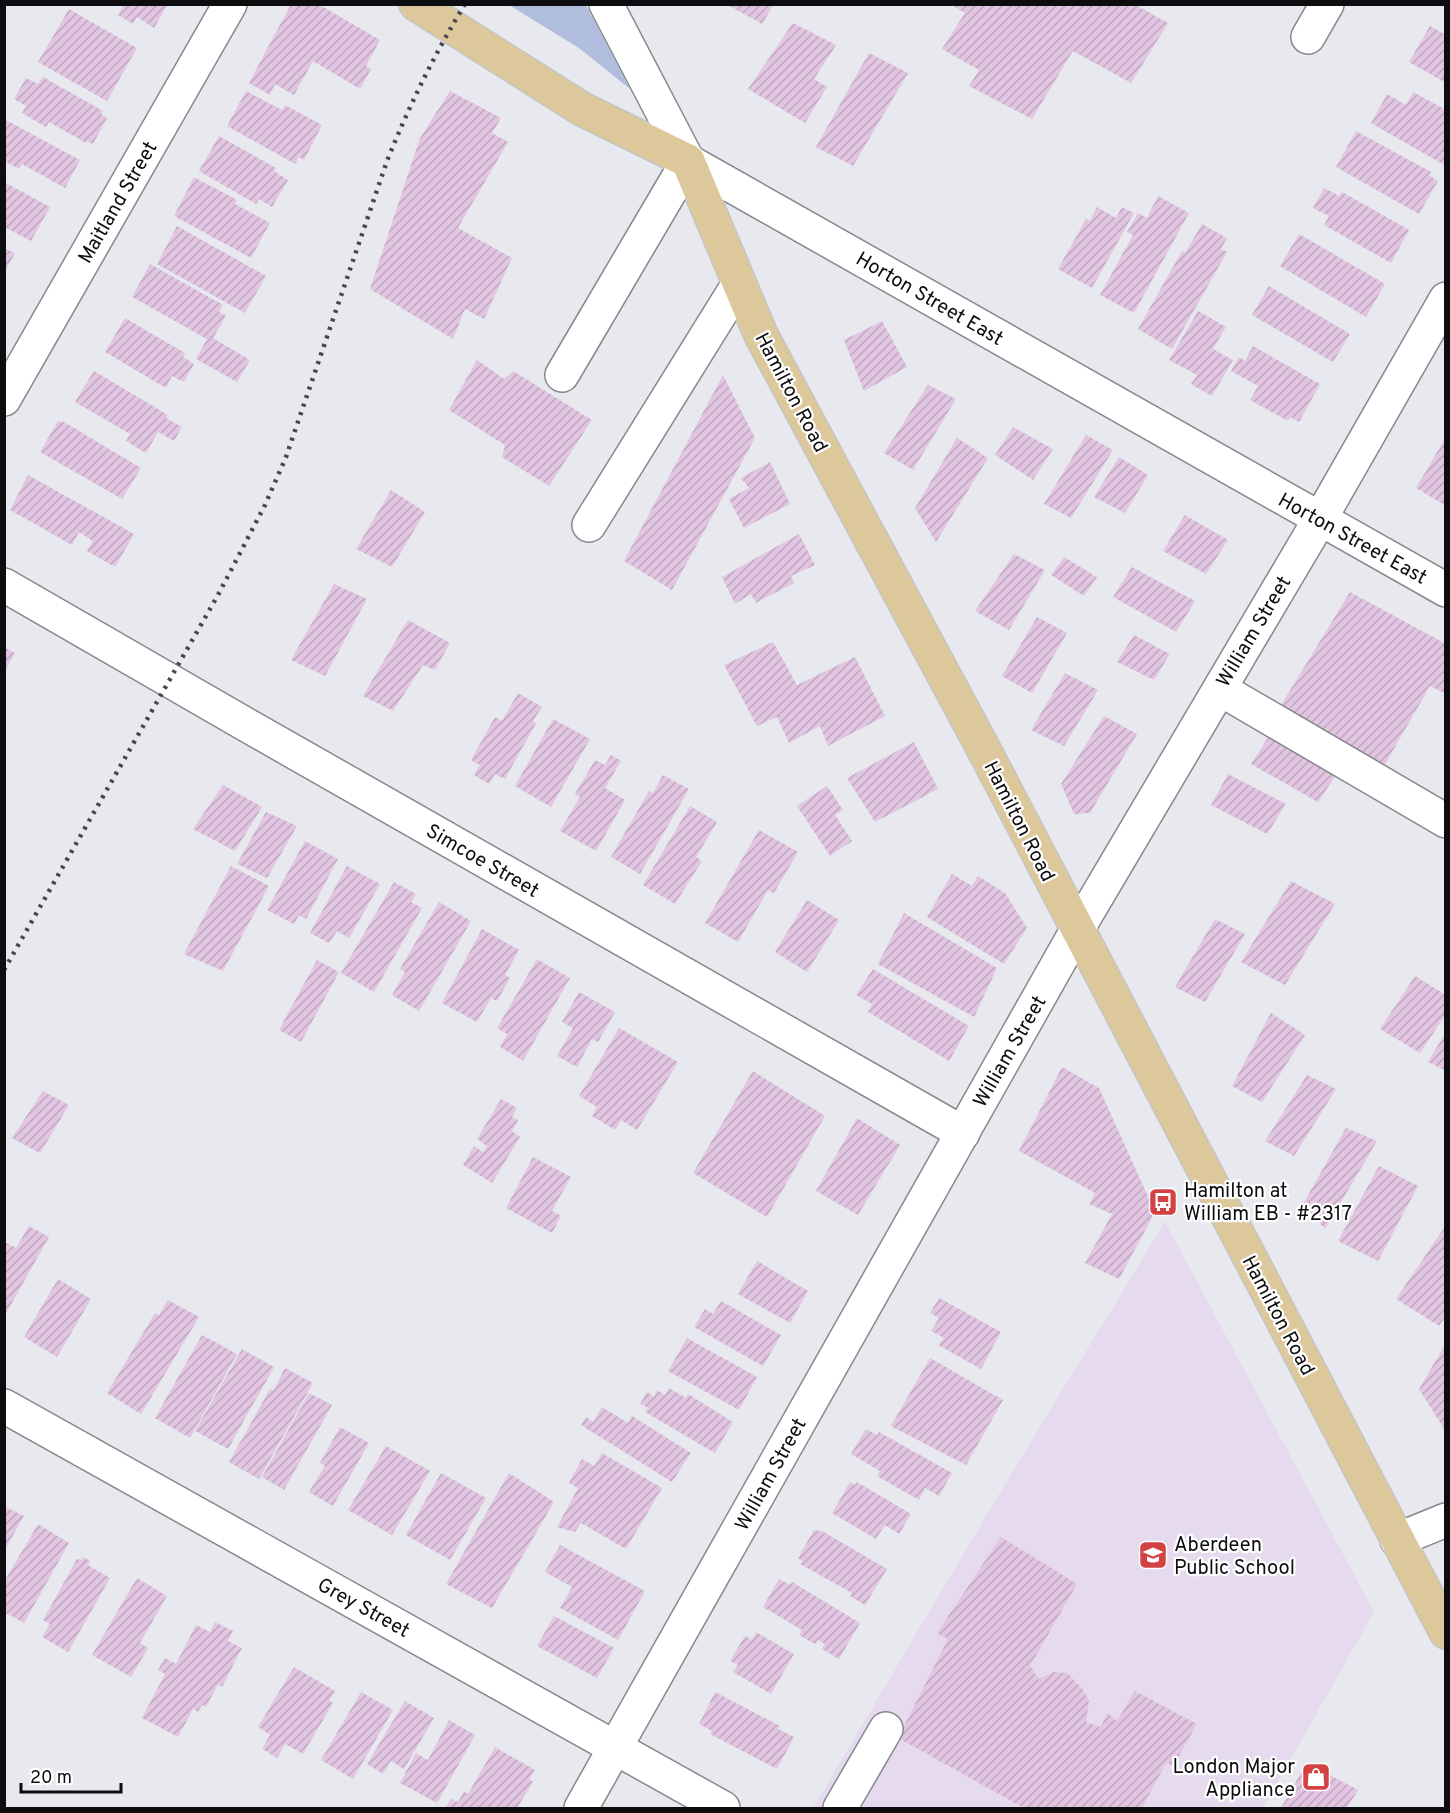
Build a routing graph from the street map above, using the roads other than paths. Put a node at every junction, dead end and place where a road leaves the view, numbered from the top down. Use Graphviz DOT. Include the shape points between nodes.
graph roads {
  1 [pos="230,4"];
  2 [pos="416,4"];
  3 [pos="606,4"];
  4 [pos="1327,4"];
  5 [pos="1308,37"];
  6 [pos="688,161"];
  7 [pos="738,285"];
  8 [pos="1446,299"];
  9 [pos="562,375"];
  10 [pos="4,399"];
  11 [pos="1320,519"];
  12 [pos="589,525"];
  13 [pos="4,585"];
  14 [pos="1446,590"];
  15 [pos="1220,689"];
  16 [pos="1446,821"];
  17 [pos="1077,930"];
  18 [pos="963,1133"];
  19 [pos="4,1406"];
  20 [pos="1446,1520"];
  21 [pos="1397,1540"];
  22 [pos="1446,1632"];
  23 [pos="886,1729"];
  24 [pos="615,1748"];
  25 [pos="581,1809"];
  26 [pos="723,1809"];
  27 [pos="840,1809"];
  1 -- 10 [label="street, Maitland Street"];
  2 -- 6 [label="main road, Horton Street East" via="582,109"];
  3 -- 6 [label="street, Hamilton Road"];
  4 -- 5 [label="street"];
  6 -- 7 [label="main road, Hamilton Road"];
  6 -- 9 [label="street"];
  6 -- 11 [label="street, Horton Street East"];
  7 -- 12 [label="street"];
  7 -- 17 [label="main road, Hamilton Road"];
  8 -- 11 [label="street, William Street"];
  11 -- 14 [label="street, Horton Street East"];
  11 -- 15 [label="street, William Street"];
  13 -- 18 [label="street, Simcoe Street"];
  15 -- 16 [label="street"];
  15 -- 17 [label="street, William Street"];
  17 -- 18 [label="street, William Street"];
  17 -- 21 [label="main road, Hamilton Road"];
  18 -- 24 [label="street, William Street"];
  19 -- 24 [label="street, Grey Street"];
  20 -- 21 [label="street"];
  21 -- 22 [label="main road, Hamilton Road"];
  23 -- 27 [label="street"];
  24 -- 25 [label="street, William Street"];
  24 -- 26 [label="street, Grey Street"];
}
